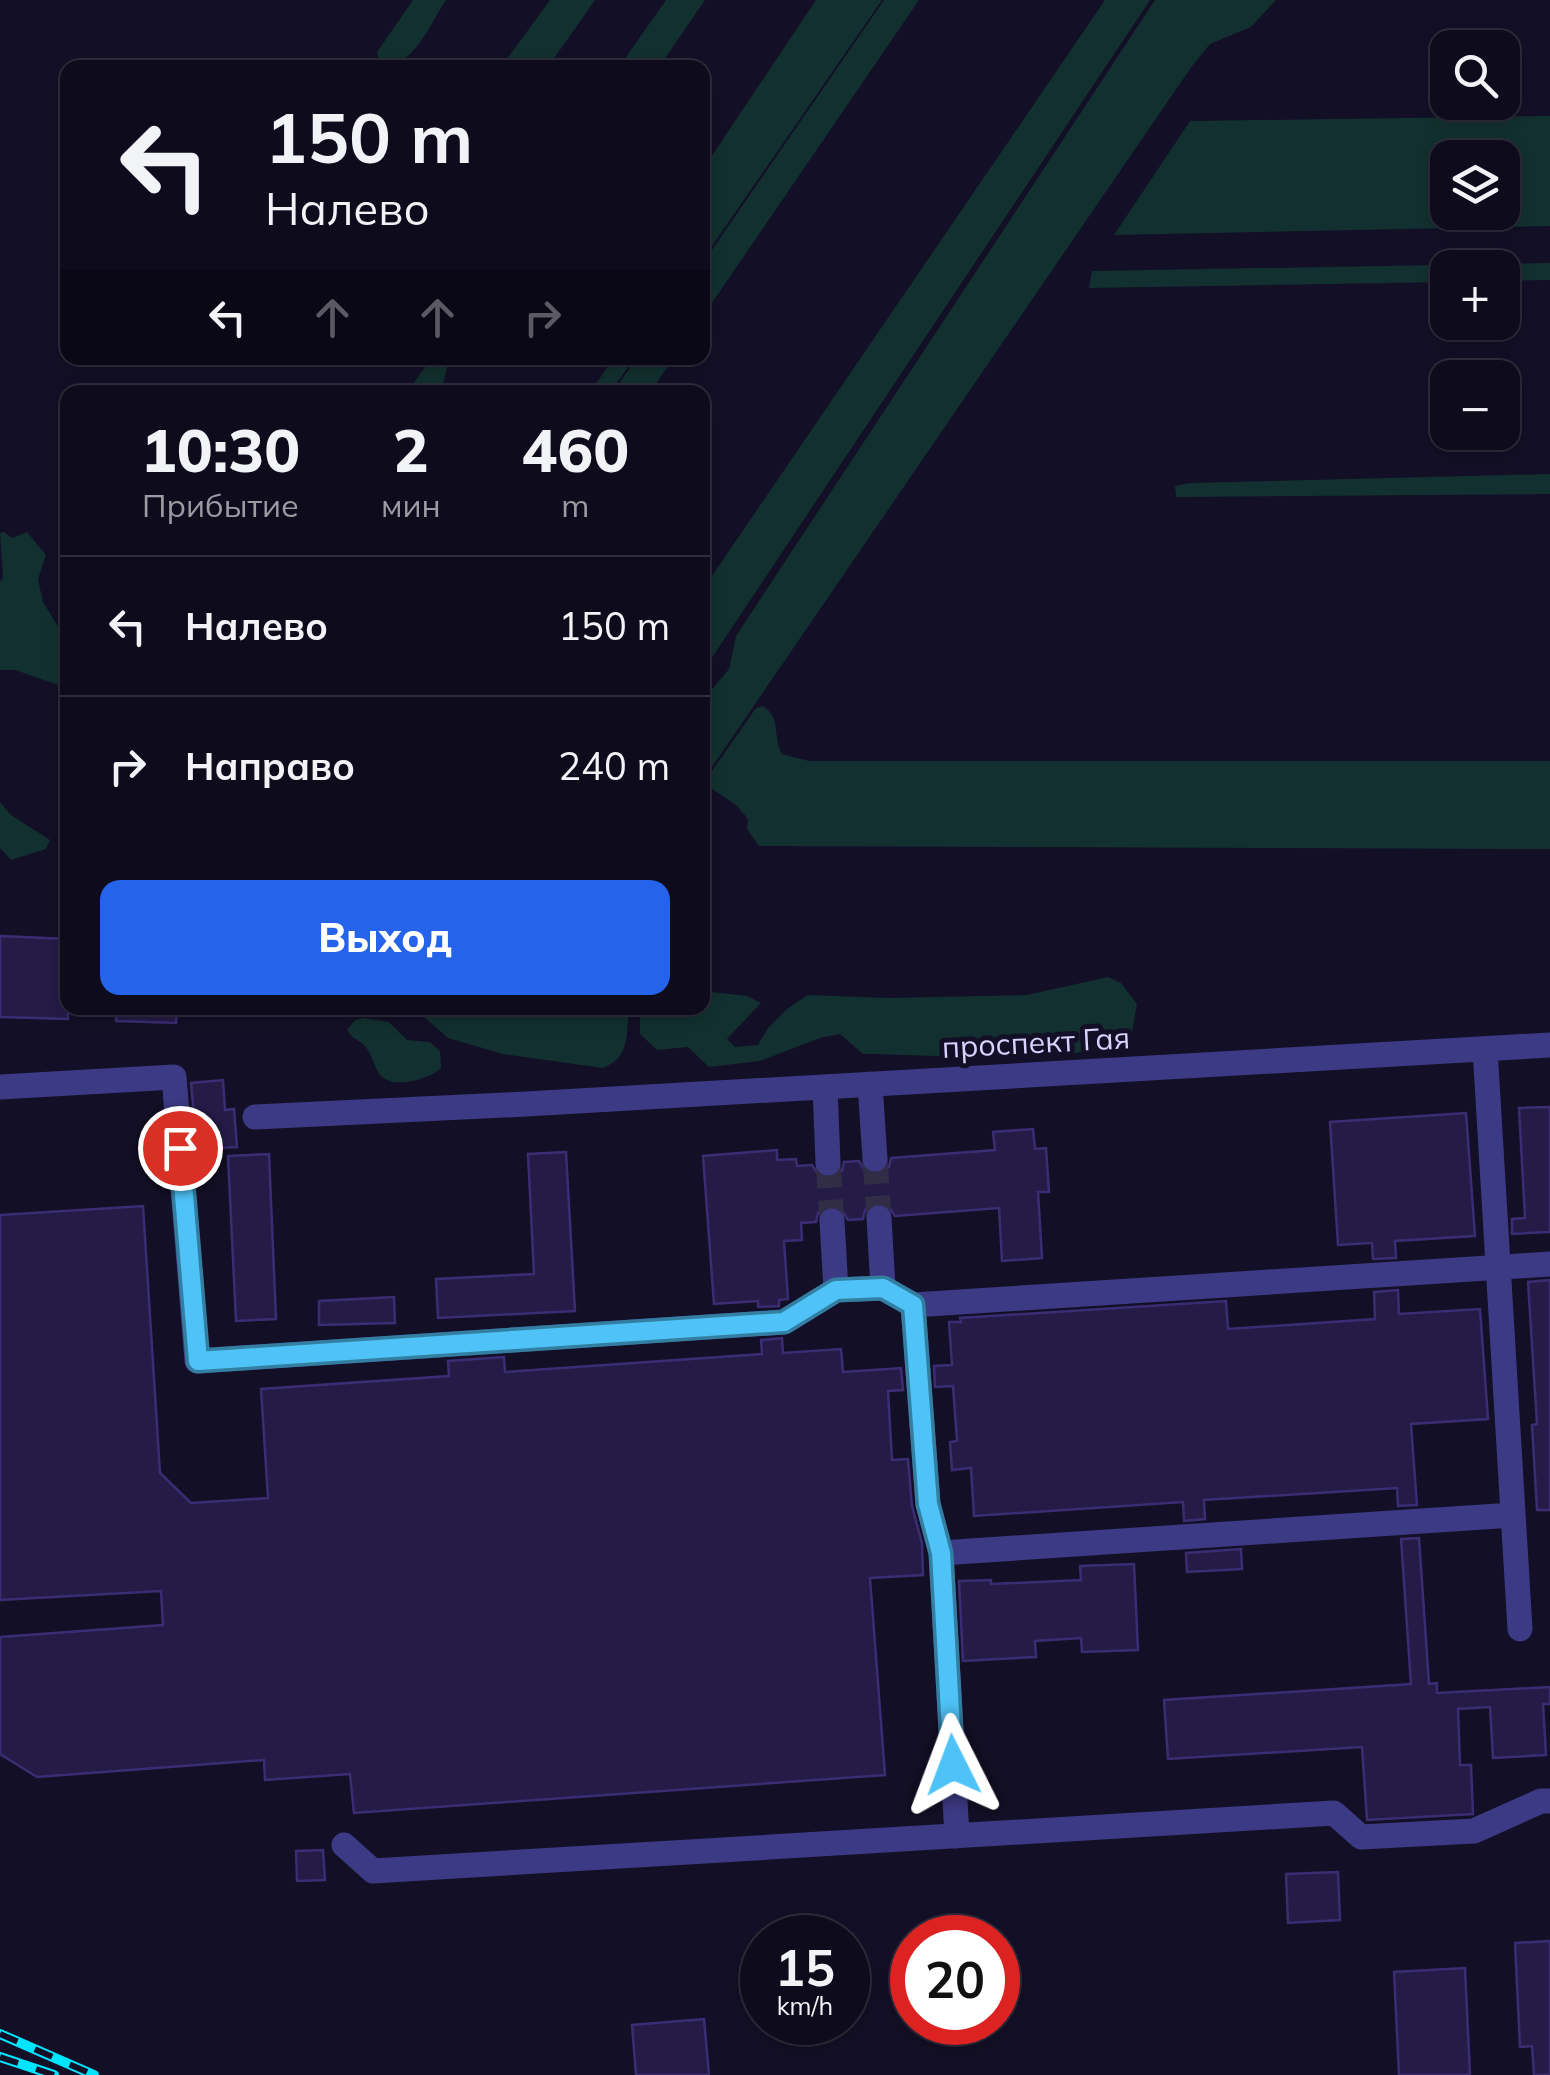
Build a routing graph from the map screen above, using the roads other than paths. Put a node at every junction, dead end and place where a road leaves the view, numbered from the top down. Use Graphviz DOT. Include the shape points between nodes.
graph roads {
  1 [pos="1550,1044"];
  2 [pos="1485,1049"];
  3 [pos="870,1084"];
  4 [pos="0,1087"];
  5 [pos="824,1087"];
  6 [pos="255,1117"];
  7 [pos="875,1159"];
  8 [pos="828,1163"];
  9 [pos="879,1218"];
  10 [pos="832,1221"];
  11 [pos="1550,1264"];
  12 [pos="1498,1267"];
  13 [pos="883,1288"];
  14 [pos="836,1290"];
  15 [pos="913,1305"];
  16 [pos="1513,1515"];
  17 [pos="941,1553"];
  18 [pos="1520,1629"];
  19 [pos="1550,1800"];
  20 [pos="957,1836"];
  21 [pos="344,1846"];
  1 -- 2 [label="street, проспект Гая"];
  2 -- 3 [label="street, проспект Гая"];
  2 -- 12 [label="street"];
  3 -- 5 [label="street, проспект Гая"];
  3 -- 7 [label="street"];
  4 -- 14 [label="street" via="174,1077 198,1361 784,1322"];
  5 -- 6 [label="street, проспект Гая"];
  5 -- 8 [label="street"];
  9 -- 13 [label="street"];
  10 -- 14 [label="street"];
  11 -- 12 [label="street"];
  12 -- 15 [label="street"];
  12 -- 16 [label="street"];
  13 -- 14 [label="street"];
  13 -- 15 [label="street"];
  15 -- 17 [label="street" via="928,1504"];
  16 -- 17 [label="street"];
  16 -- 18 [label="street"];
  17 -- 20 [label="street"];
  19 -- 20 [label="street" via="1474,1832 1360,1837 1334,1813"];
  20 -- 21 [label="street" via="373,1871"];
}
